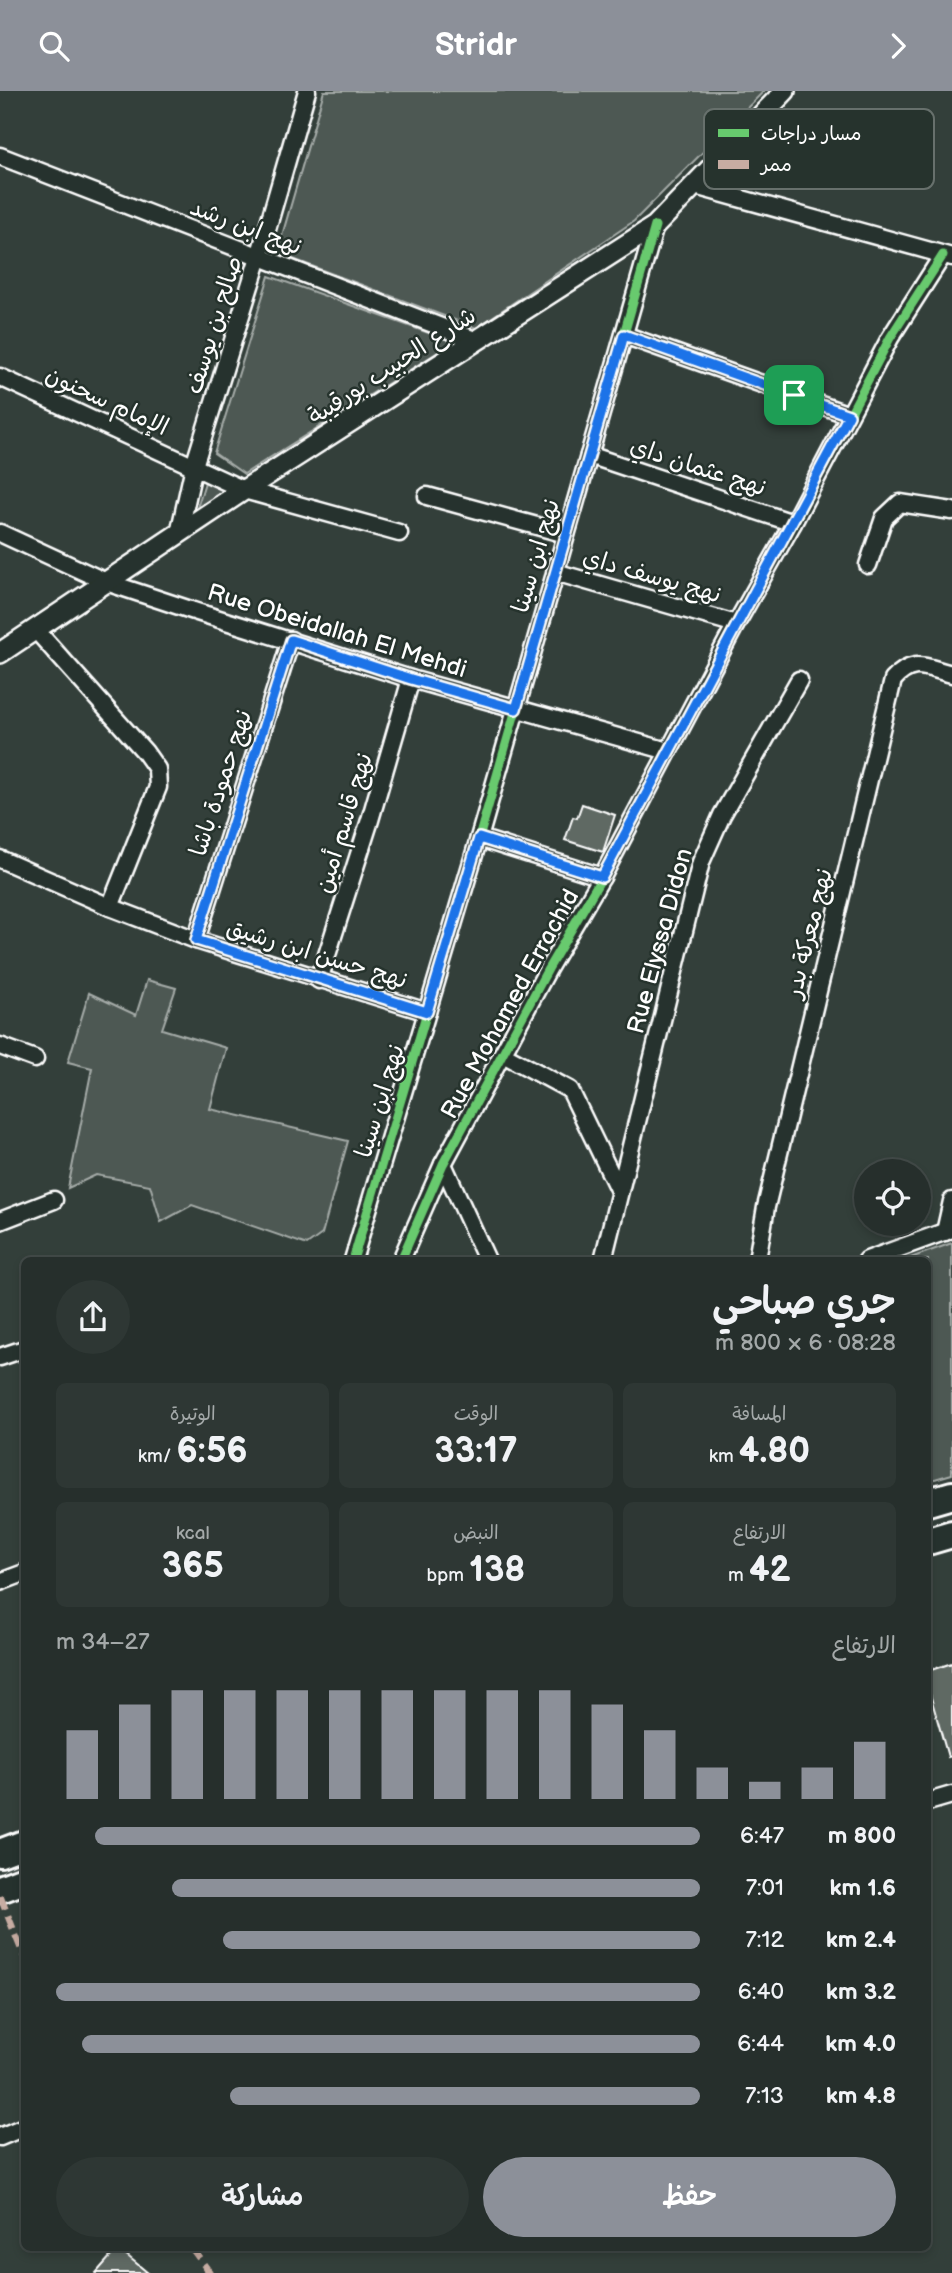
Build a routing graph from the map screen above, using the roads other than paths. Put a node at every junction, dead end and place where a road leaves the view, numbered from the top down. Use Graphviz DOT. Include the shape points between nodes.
graph roads {
  1 [pos="307,91"];
  2 [pos="785,91"];
  3 [pos="768,109"];
  4 [pos="0,156"];
  5 [pos="704,176"];
  6 [pos="695,185"];
  7 [pos="704,188"];
  8 [pos="709,189"];
  9 [pos="655,226"];
  10 [pos="948,256"];
  11 [pos="259,257"];
  12 [pos="624,335"];
  13 [pos="477,341"];
  14 [pos="0,377"];
  15 [pos="849,415"];
  16 [pos="589,455"];
  17 [pos="194,466"];
  18 [pos="244,490"];
  19 [pos="427,496"];
  20 [pos="952,511"];
  21 [pos="793,523"];
  22 [pos="0,533"];
  23 [pos="399,533"];
  24 [pos="179,534"];
  25 [pos="566,534"];
  26 [pos="868,565"];
  27 [pos="555,572"];
  28 [pos="106,582"];
  29 [pos="736,624"];
  30 [pos="35,629"];
  31 [pos="291,640"];
  32 [pos="0,653"];
  33 [pos="952,674"];
  34 [pos="411,679"];
  35 [pos="799,680"];
  36 [pos="516,709"];
  37 [pos="668,751"];
  38 [pos="479,838"];
  39 [pos="0,859"];
  40 [pos="602,877"];
  41 [pos="110,907"];
  42 [pos="196,940"];
  43 [pos="319,980"];
  44 [pos="427,1012"];
  45 [pos="0,1046"];
  46 [pos="503,1054"];
  47 [pos="34,1059"];
  48 [pos="443,1164"];
  49 [pos="620,1191"];
  50 [pos="54,1200"];
  51 [pos="952,1201"];
  52 [pos="0,1221"];
  53 [pos="949,1231"];
  54 [pos="354,1257"];
  55 [pos="402,1257"];
  56 [pos="486,1257"];
  57 [pos="604,1257"];
  58 [pos="758,1257"];
  59 [pos="875,1257"];
  60 [pos="21,1350"];
  61 [pos="0,1357"];
  62 [pos="952,1495"];
  63 [pos="931,1501"];
  64 [pos="952,1534"];
  65 [pos="931,1540"];
  66 [pos="21,1574"];
  67 [pos="0,1582"];
  68 [pos="952,1795"];
  69 [pos="931,1802"];
  70 [pos="21,1845"];
  71 [pos="0,1853"];
  72 [pos="21,1881"];
  73 [pos="0,1889"];
  74 [pos="21,2128"];
  75 [pos="0,2137"];
  1 -- 11 [label="street, صالح بن يوسف"];
  2 -- 3 [label="street, شارع الحبيب بورقيبة"];
  4 -- 11 [label="street, نهج ابن رشد"];
  5 -- 6 [label="street, شارع الحبيب بورقيبة"];
  6 -- 7 [label="street"];
  6 -- 9 [label="street, شارع الحبيب بورقيبة"];
  8 -- 10 [label="street"];
  9 -- 12 [label="street, نهج ابن سينا"];
  9 -- 13 [label="street, شارع الحبيب بورقيبة"];
  10 -- 15 [label="street, Rue Mohamed Errachid" via="890,338"];
  11 -- 13 [label="street, نهج ابن رشد"];
  11 -- 17 [label="street, صالح بن يوسف"];
  12 -- 15 [label="street"];
  12 -- 16 [label="street, نهج ابن سينا"];
  13 -- 18 [label="street, شارع الحبيب بورقيبة"];
  14 -- 17 [label="street, الإمام سحنون"];
  15 -- 21 [label="street, Rue Mohamed Errachid"];
  16 -- 21 [label="street, نهج عثمان داي"];
  16 -- 25 [label="street, نهج ابن سينا"];
  17 -- 18 [label="street, الإمام سحنون"];
  17 -- 24 [label="street, صالح بن يوسف"];
  18 -- 23 [label="street, الإمام سحنون"];
  18 -- 24 [label="street, شارع الحبيب بورقيبة"];
  19 -- 25 [label="street"];
  20 -- 26 [label="street" via="900,503 884,518"];
  21 -- 29 [label="street, Rue Mohamed Errachid"];
  22 -- 28 [label="street, Rue Obeidallah El Mehdi"];
  24 -- 28 [label="street, شارع الحبيب بورقيبة"];
  25 -- 27 [label="street, نهج ابن سينا"];
  27 -- 29 [label="street, نهج يوسف داي"];
  27 -- 36 [label="street, نهج ابن سينا"];
  28 -- 30 [label="street, شارع الحبيب بورقيبة"];
  28 -- 31 [label="street, Rue Obeidallah El Mehdi"];
  29 -- 37 [label="street, Rue Mohamed Errachid"];
  30 -- 32 [label="street, شارع الحبيب بورقيبة"];
  30 -- 41 [label="street" via="156,769 155,796"];
  31 -- 34 [label="street, Rue Obeidallah El Mehdi"];
  31 -- 42 [label="street, نهج حمودة باشا"];
  33 -- 58 [label="street, نهج معركة بدر" via="912,665 893,680"];
  34 -- 36 [label="street, Rue Obeidallah El Mehdi"];
  34 -- 43 [label="street, نهج قاسم أمين"];
  35 -- 49 [label="street, Rue Elyssa Didon" via="722,815 702,862"];
  36 -- 37 [label="street, Rue Obeidallah El Mehdi"];
  36 -- 38 [label="street, نهج ابن سينا"];
  37 -- 40 [label="street, Rue Mohamed Errachid"];
  38 -- 40 [label="street"];
  38 -- 44 [label="street, نهج ابن سينا"];
  39 -- 41 [label="street, نهج حسن ابن رشيق"];
  40 -- 46 [label="street, Rue Mohamed Errachid"];
  41 -- 42 [label="street, نهج حسن ابن رشيق"];
  42 -- 43 [label="street, نهج حسن ابن رشيق"];
  43 -- 44 [label="street, نهج حسن ابن رشيق"];
  44 -- 54 [label="street, نهج ابن سينا"];
  45 -- 47 [label="street"];
  46 -- 48 [label="street, Rue Mohamed Errachid"];
  46 -- 49 [label="street" via="570,1090"];
  48 -- 55 [label="street, Rue Mohamed Errachid"];
  48 -- 56 [label="street"];
  49 -- 57 [label="street, Rue Elyssa Didon"];
  50 -- 52 [label="street"];
  51 -- 53 [label="street"];
  53 -- 59 [label="street"];
  60 -- 61 [label="street"];
  62 -- 63 [label="highway"];
  64 -- 65 [label="highway"];
  66 -- 67 [label="street"];
  68 -- 69 [label="street"];
  70 -- 71 [label="highway"];
  72 -- 73 [label="highway"];
  74 -- 75 [label="street"];
}
